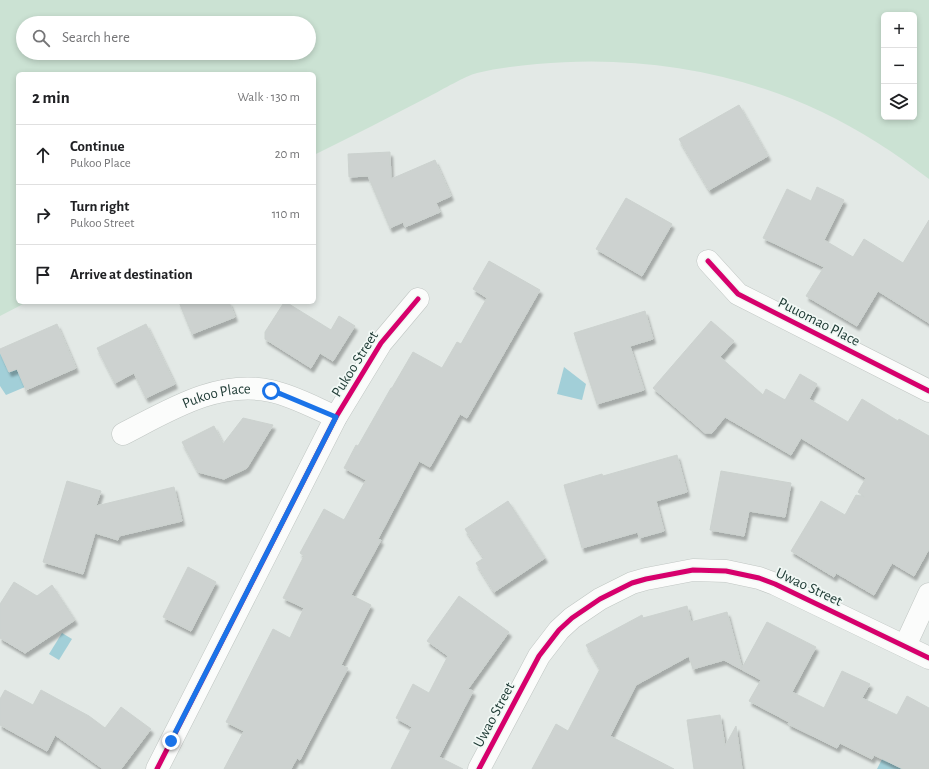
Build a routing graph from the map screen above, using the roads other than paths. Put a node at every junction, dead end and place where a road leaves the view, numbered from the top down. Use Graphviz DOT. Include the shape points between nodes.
graph roads {
  1 [pos="708,261"];
  2 [pos="418,299"];
  3 [pos="929,391"];
  4 [pos="336,417"];
  5 [pos="123,434"];
  6 [pos="929,594"];
  7 [pos="905,646"];
  8 [pos="929,658"];
  9 [pos="157,769"];
  10 [pos="479,769"];
  1 -- 3 [label="street, Puuomao Place" via="738,294"];
  2 -- 4 [label="street, Pukoo Street" via="381,343"];
  4 -- 5 [label="street, Pukoo Place" via="281,394 250,388 196,398"];
  4 -- 9 [label="street, Pukoo Street"];
  6 -- 7 [label="street"];
  7 -- 8 [label="street, Uwao Street"];
  7 -- 10 [label="street, Uwao Street" via="759,578 726,571 693,570 646,579 626,585 600,599 559,630 538,656"];
}
